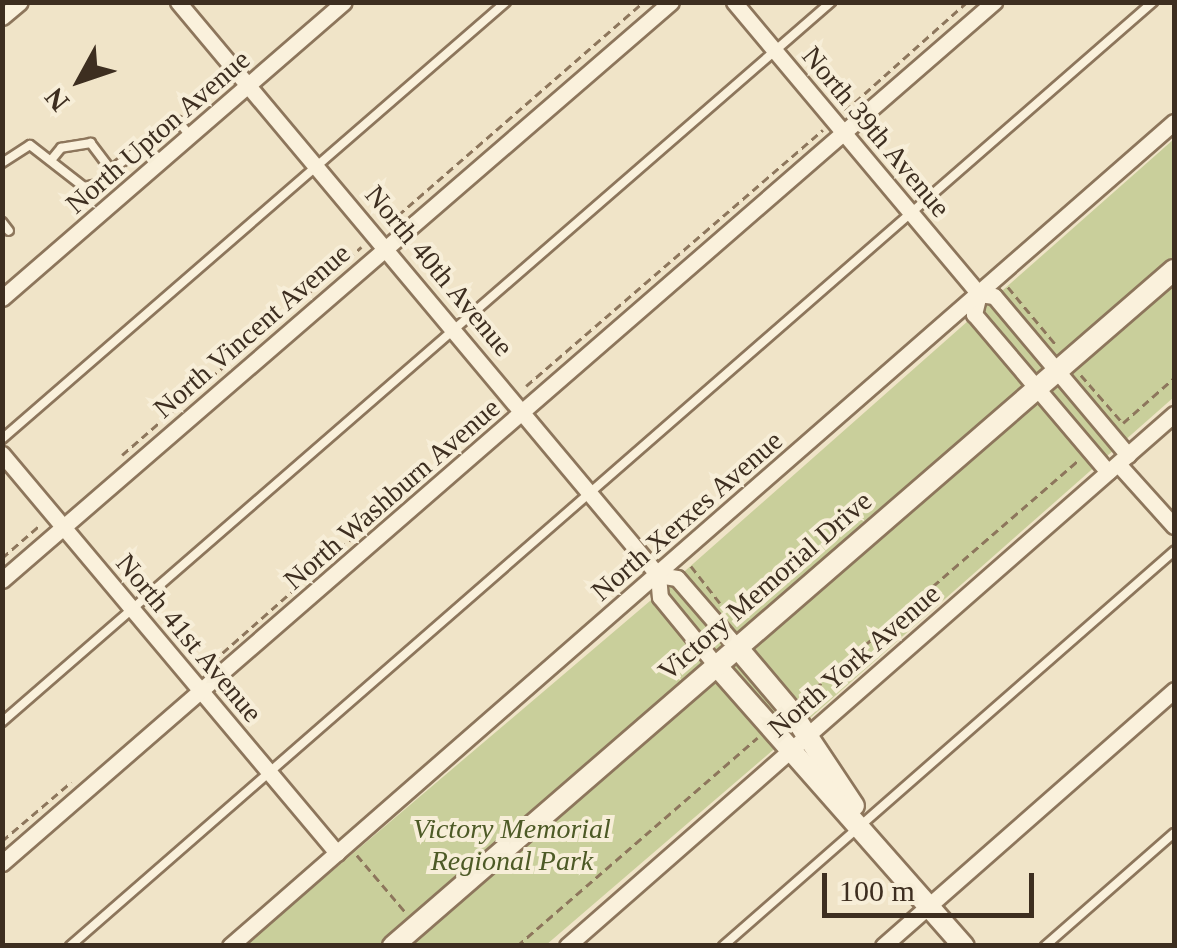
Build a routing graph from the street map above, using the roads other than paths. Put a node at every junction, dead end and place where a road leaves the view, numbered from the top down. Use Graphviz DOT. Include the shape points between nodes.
graph roads {
  1 [pos="20,2"];
  2 [pos="344,2"];
  3 [pos="506,2"];
  4 [pos="671,2"];
  5 [pos="734,2"];
  6 [pos="831,2"];
  7 [pos="994,2"];
  8 [pos="1153,2"];
  9 [pos="180,3"];
  10 [pos="2,17"];
  11 [pos="776,52"];
  12 [pos="248,86"];
  13 [pos="1174,122"];
  14 [pos="844,134"];
  15 [pos="191,136"];
  16 [pos="54,158"];
  17 [pos="2,163"];
  18 [pos="316,167"];
  19 [pos="111,170"];
  20 [pos="106,182"];
  21 [pos="120,198"];
  22 [pos="911,214"];
  23 [pos="2,222"];
  24 [pos="9,230"];
  25 [pos="385,250"];
  26 [pos="1174,270"];
  27 [pos="979,294"];
  28 [pos="2,298"];
  29 [pos="454,332"];
  30 [pos="1058,370"];
  31 [pos="1036,390"];
  32 [pos="523,414"];
  33 [pos="1174,414"];
  34 [pos="2,439"];
  35 [pos="2,454"];
  36 [pos="1118,464"];
  37 [pos="592,496"];
  38 [pos="1174,526"];
  39 [pos="64,527"];
  40 [pos="1174,552"];
  41 [pos="658,575"];
  42 [pos="2,580"];
  43 [pos="132,610"];
  44 [pos="736,646"];
  45 [pos="715,664"];
  46 [pos="1174,690"];
  47 [pos="201,692"];
  48 [pos="2,722"];
  49 [pos="806,736"];
  50 [pos="789,751"];
  51 [pos="271,774"];
  52 [pos="862,826"];
  53 [pos="1174,833"];
  54 [pos="342,849"];
  55 [pos="2,863"];
  56 [pos="930,904"];
  57 [pos="883,945"];
  58 [pos="70,946"];
  59 [pos="230,946"];
  60 [pos="393,946"];
  61 [pos="566,946"];
  62 [pos="723,946"];
  63 [pos="964,946"];
  64 [pos="1044,946"];
  1 -- 10 [label="street"];
  2 -- 12 [label="street, North Upton Avenue"];
  3 -- 18 [label="lane"];
  4 -- 25 [label="street, North Vincent Avenue"];
  5 -- 11 [label="street, North 39th Avenue"];
  6 -- 11 [label="lane"];
  7 -- 14 [label="street, North Washburn Avenue"];
  8 -- 22 [label="lane"];
  9 -- 12 [label="street, North 40th Avenue"];
  11 -- 14 [label="street, North 39th Avenue"];
  11 -- 29 [label="lane"];
  12 -- 15 [label="street, North Upton Avenue"];
  12 -- 18 [label="street, North 40th Avenue"];
  13 -- 27 [label="street, North Xerxes Avenue"];
  14 -- 22 [label="street, North 39th Avenue"];
  14 -- 32 [label="street, North Washburn Avenue"];
  15 -- 19 [label="lane" via="178,122"];
  15 -- 21 [label="street, North Upton Avenue"];
  16 -- 17 [label="lane" via="30,145"];
  16 -- 19 [label="lane" via="60,148 90,143"];
  16 -- 20 [label="lane" via="84,187"];
  18 -- 25 [label="street, North 40th Avenue"];
  18 -- 34 [label="lane"];
  19 -- 20 [label="lane"];
  20 -- 21 [label="lane"];
  21 -- 28 [label="street, North Upton Avenue"];
  22 -- 27 [label="street, North 39th Avenue"];
  22 -- 37 [label="lane"];
  23 -- 24 [label="lane"];
  25 -- 29 [label="street, North 40th Avenue"];
  25 -- 39 [label="street, North Vincent Avenue"];
  26 -- 30 [label="street, Victory Memorial Drive"];
  27 -- 30 [label="street, North 39th Avenue" via="994,296"];
  27 -- 31 [label="street, North 39th Avenue" via="974,314"];
  27 -- 41 [label="street, North Xerxes Avenue"];
  29 -- 32 [label="street, North 40th Avenue"];
  29 -- 43 [label="lane"];
  30 -- 31 [label="street, Victory Memorial Drive"];
  30 -- 36 [label="street, North 39th Avenue"];
  31 -- 36 [label="street, North 39th Avenue"];
  31 -- 44 [label="street, Victory Memorial Drive"];
  32 -- 37 [label="street, North 40th Avenue"];
  32 -- 47 [label="street, North Washburn Avenue"];
  33 -- 36 [label="street, North York Avenue"];
  35 -- 39 [label="street, North 41st Avenue"];
  36 -- 38 [label="street"];
  36 -- 49 [label="street, North York Avenue"];
  37 -- 41 [label="street, North 40th Avenue"];
  37 -- 51 [label="lane"];
  39 -- 42 [label="street, North Vincent Avenue"];
  39 -- 43 [label="street, North 41st Avenue"];
  40 -- 52 [label="lane"];
  41 -- 44 [label="street, North 40th Avenue" via="677,578"];
  41 -- 45 [label="street, North 40th Avenue" via="660,597"];
  41 -- 54 [label="street, North Xerxes Avenue"];
  43 -- 47 [label="street, North 41st Avenue"];
  43 -- 48 [label="lane"];
  44 -- 45 [label="street, Victory Memorial Drive"];
  44 -- 49 [label="street, North 40th Avenue"];
  45 -- 50 [label="street, North 40th Avenue"];
  45 -- 60 [label="street, Victory Memorial Drive"];
  46 -- 56 [label="street"];
  47 -- 51 [label="street, North 41st Avenue"];
  47 -- 55 [label="street, North Washburn Avenue"];
  49 -- 50 [label="street, North York Avenue"];
  49 -- 52 [label="street, North 40th Avenue"];
  50 -- 52 [label="street, North 40th Avenue"];
  50 -- 61 [label="street, North York Avenue"];
  51 -- 54 [label="street, North 41st Avenue"];
  51 -- 58 [label="lane"];
  52 -- 56 [label="street"];
  52 -- 62 [label="lane"];
  53 -- 64 [label="lane"];
  54 -- 59 [label="street, North Xerxes Avenue"];
  56 -- 57 [label="street"];
  56 -- 63 [label="street"];
}
